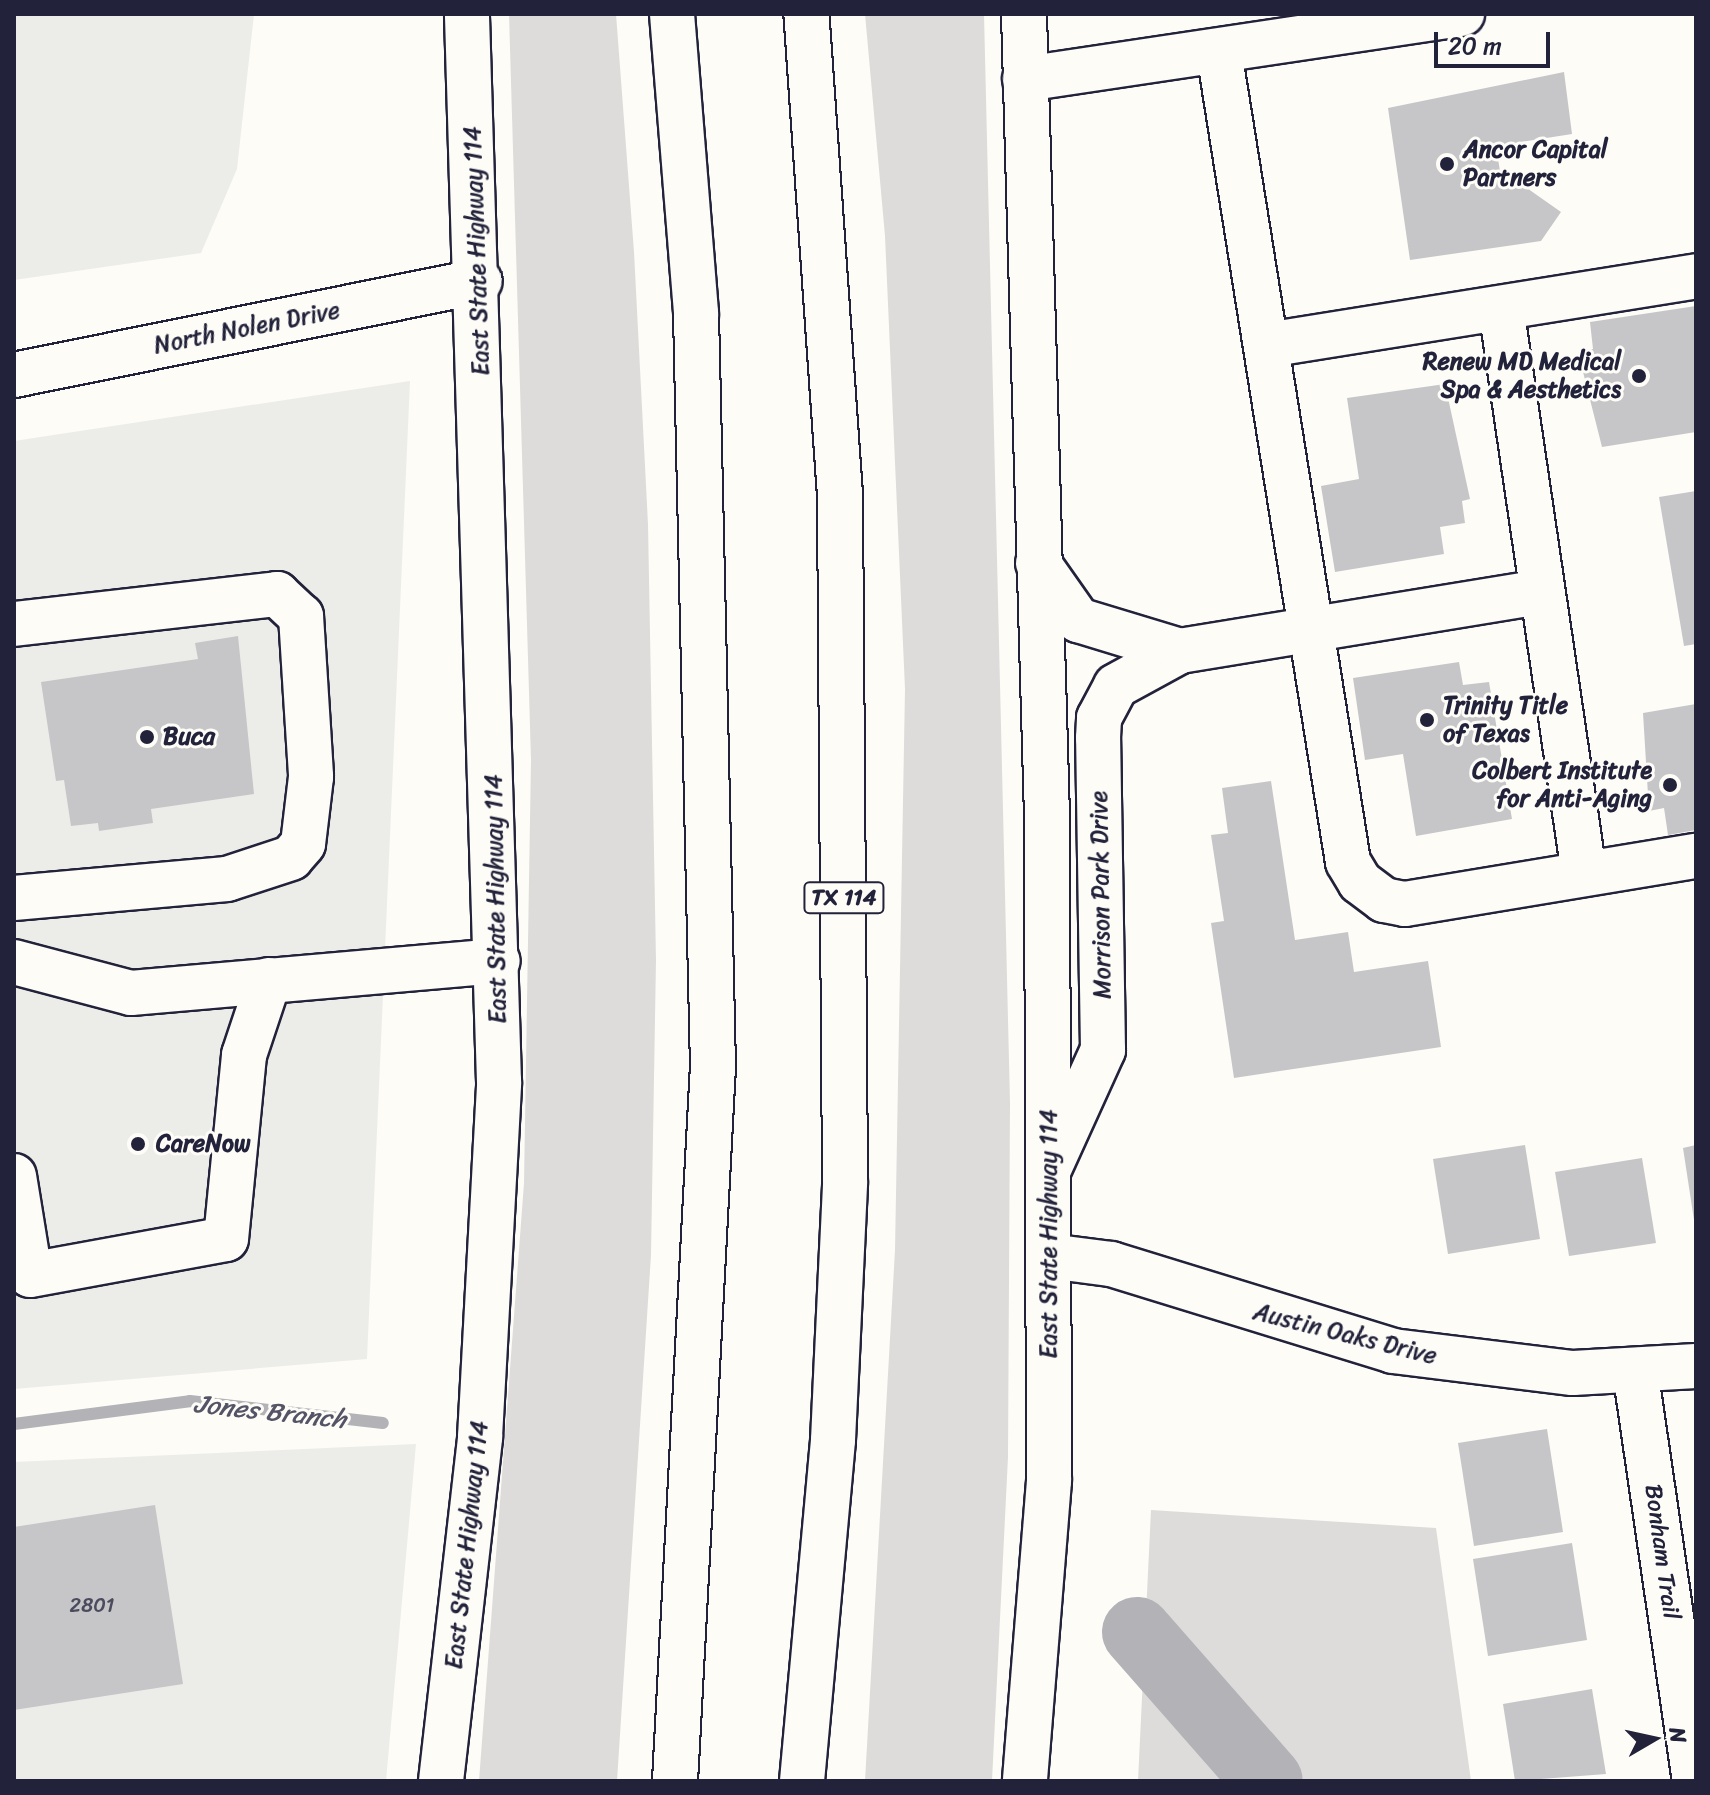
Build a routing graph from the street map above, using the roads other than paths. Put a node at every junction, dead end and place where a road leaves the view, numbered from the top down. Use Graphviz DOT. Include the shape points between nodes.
graph roads {
  1 [pos="467,14"];
  2 [pos="672,14"];
  3 [pos="806,14"];
  4 [pos="1024,14"];
  5 [pos="1462,14"];
  6 [pos="1219,52"];
  7 [pos="1025,79"];
  8 [pos="1696,276"];
  9 [pos="480,281"];
  10 [pos="1501,308"];
  11 [pos="1267,345"];
  12 [pos="14,375"];
  13 [pos="1038,563"];
  14 [pos="1542,592"];
  15 [pos="14,624"];
  16 [pos="1310,630"];
  17 [pos="1180,651"];
  18 [pos="1696,856"];
  19 [pos="1584,873"];
  20 [pos="14,898"];
  21 [pos="498,961"];
  22 [pos="14,962"];
  23 [pos="269,980"];
  24 [pos="1049,1169"];
  25 [pos="14,1176"];
  26 [pos="1049,1256"];
  27 [pos="1696,1366"];
  28 [pos="1635,1370"];
  29 [pos="441,1781"];
  30 [pos="675,1781"];
  31 [pos="802,1781"];
  32 [pos="1025,1781"];
  33 [pos="1695,1781"];
  1 -- 9 [label="main road, East State Highway 114"];
  2 -- 30 [label="main road" via="696,313 713,1066"];
  3 -- 31 [label="main road, TX 114" via="840,495 845,1181 833,1440"];
  4 -- 7 [label="main road, East State Highway 114"];
  5 -- 6 [label="main road"];
  6 -- 7 [label="main road"];
  6 -- 11 [label="main road"];
  7 -- 13 [label="main road, East State Highway 114"];
  8 -- 10 [label="main road"];
  9 -- 12 [label="main road, North Nolen Drive"];
  9 -- 21 [label="main road, East State Highway 114"];
  10 -- 11 [label="main road"];
  10 -- 14 [label="main road"];
  11 -- 16 [label="main road"];
  13 -- 17 [label="main road, Morrison Park Drive" via="1078,620"];
  13 -- 24 [label="main road, East State Highway 114"];
  14 -- 16 [label="main road, Morrison Park Drive"];
  14 -- 19 [label="main road"];
  15 -- 20 [label="main road" via="277,594 301,616 311,777 303,844 291,858 227,879"];
  16 -- 17 [label="main road, Morrison Park Drive"];
  16 -- 19 [label="main road" via="1348,862 1360,882 1384,900 1405,904"];
  17 -- 24 [label="main road, Morrison Park Drive" via="1116,686 1099,718 1103,1050"];
  18 -- 19 [label="main road"];
  21 -- 23 [label="main road"];
  21 -- 29 [label="main road, East State Highway 114" via="480,1437"];
  22 -- 23 [label="main road" via="131,993"];
  23 -- 25 [label="main road" via="244,1055 226,1239 30,1275"];
  24 -- 26 [label="main road, East State Highway 114"];
  26 -- 28 [label="main road, Austin Oaks Drive" via="1111,1264 1393,1351 1501,1369"];
  26 -- 32 [label="main road, East State Highway 114" via="1049,1481"];
  27 -- 28 [label="main road, Austin Oaks Drive"];
  28 -- 33 [label="main road, Bonham Trail"];
}
